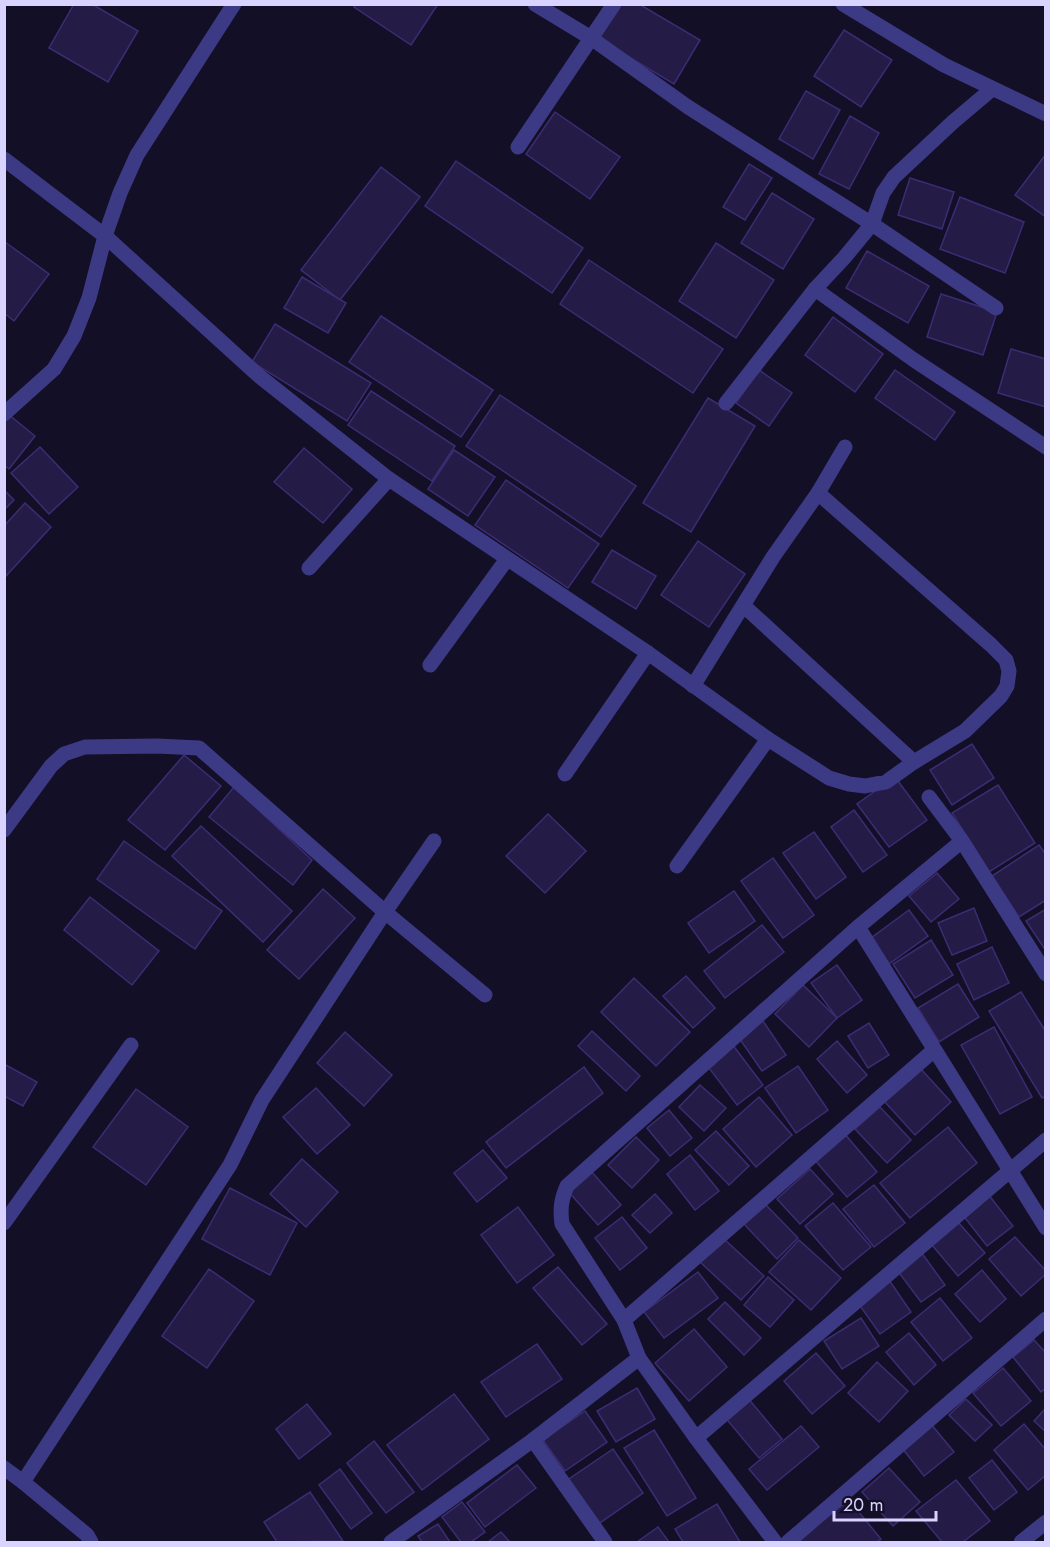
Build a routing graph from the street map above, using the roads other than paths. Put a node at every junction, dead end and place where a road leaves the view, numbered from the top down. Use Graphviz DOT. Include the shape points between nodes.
graph roads {
  1 [pos="234,4"];
  2 [pos="535,4"];
  3 [pos="614,4"];
  4 [pos="843,4"];
  5 [pos="874,4"];
  6 [pos="867,20"];
  7 [pos="591,38"];
  8 [pos="992,89"];
  9 [pos="1046,114"];
  10 [pos="518,147"];
  11 [pos="4,159"];
  12 [pos="872,224"];
  13 [pos="105,236"];
  14 [pos="815,289"];
  15 [pos="996,308"];
  16 [pos="726,403"];
  17 [pos="6,411"];
  18 [pos="845,447"];
  19 [pos="1046,447"];
  20 [pos="390,479"];
  21 [pos="818,493"];
  22 [pos="507,559"];
  23 [pos="309,568"];
  24 [pos="744,606"];
  25 [pos="648,653"];
  26 [pos="430,665"];
  27 [pos="693,686"];
  28 [pos="768,739"];
  29 [pos="914,762"];
  30 [pos="565,774"];
  31 [pos="929,797"];
  32 [pos="4,830"];
  33 [pos="434,841"];
  34 [pos="962,841"];
  35 [pos="677,866"];
  36 [pos="385,912"];
  37 [pos="858,927"];
  38 [pos="1046,974"];
  39 [pos="485,995"];
  40 [pos="131,1045"];
  41 [pos="933,1051"];
  42 [pos="1046,1140"];
  43 [pos="1010,1169"];
  44 [pos="4,1223"];
  45 [pos="1046,1228"];
  46 [pos="1046,1319"];
  47 [pos="624,1320"];
  48 [pos="639,1358"];
  49 [pos="696,1438"];
  50 [pos="533,1440"];
  51 [pos="5,1471"];
  52 [pos="23,1482"];
  53 [pos="1046,1522"];
  54 [pos="91,1542"];
  55 [pos="391,1542"];
  56 [pos="605,1542"];
  57 [pos="775,1542"];
  58 [pos="788,1542"];
  59 [pos="1020,1542"];
  1 -- 13 [label="street" via="137,155"];
  2 -- 7 [label="street"];
  3 -- 7 [label="street"];
  4 -- 6 [label="street"];
  5 -- 6 [label="street"];
  6 -- 8 [label="street"];
  7 -- 10 [label="street"];
  7 -- 12 [label="street" via="688,107"];
  8 -- 9 [label="street"];
  8 -- 12 [label="street" via="894,177 883,193"];
  11 -- 13 [label="street"];
  12 -- 14 [label="street"];
  12 -- 15 [label="street"];
  13 -- 17 [label="street" via="89,298 74,336 54,369"];
  13 -- 20 [label="street" via="258,375"];
  14 -- 16 [label="street"];
  14 -- 19 [label="street"];
  18 -- 21 [label="street"];
  20 -- 22 [label="street"];
  20 -- 23 [label="street"];
  21 -- 24 [label="street"];
  21 -- 29 [label="street" via="1006,660 1009,671 1002,696 965,731"];
  22 -- 25 [label="street"];
  22 -- 26 [label="street"];
  24 -- 27 [label="street"];
  24 -- 29 [label="street"];
  25 -- 27 [label="street"];
  25 -- 30 [label="street"];
  27 -- 28 [label="street"];
  28 -- 29 [label="street" via="830,778 849,784 886,782"];
  28 -- 35 [label="street"];
  31 -- 34 [label="street"];
  32 -- 36 [label="street" via="64,754 85,747 199,748"];
  33 -- 36 [label="street"];
  34 -- 37 [label="street"];
  34 -- 38 [label="street"];
  36 -- 39 [label="street"];
  36 -- 52 [label="street" via="262,1100 230,1165"];
  37 -- 41 [label="street"];
  37 -- 47 [label="street" via="567,1186 561,1200 562,1224"];
  40 -- 44 [label="street"];
  41 -- 43 [label="street"];
  41 -- 47 [label="street"];
  42 -- 43 [label="street"];
  43 -- 45 [label="street"];
  43 -- 49 [label="street"];
  46 -- 58 [label="street"];
  47 -- 48 [label="street"];
  48 -- 49 [label="street"];
  48 -- 50 [label="street"];
  49 -- 57 [label="street"];
  50 -- 55 [label="street"];
  50 -- 56 [label="street"];
  51 -- 52 [label="street"];
  52 -- 54 [label="street"];
  53 -- 59 [label="street"];
}
